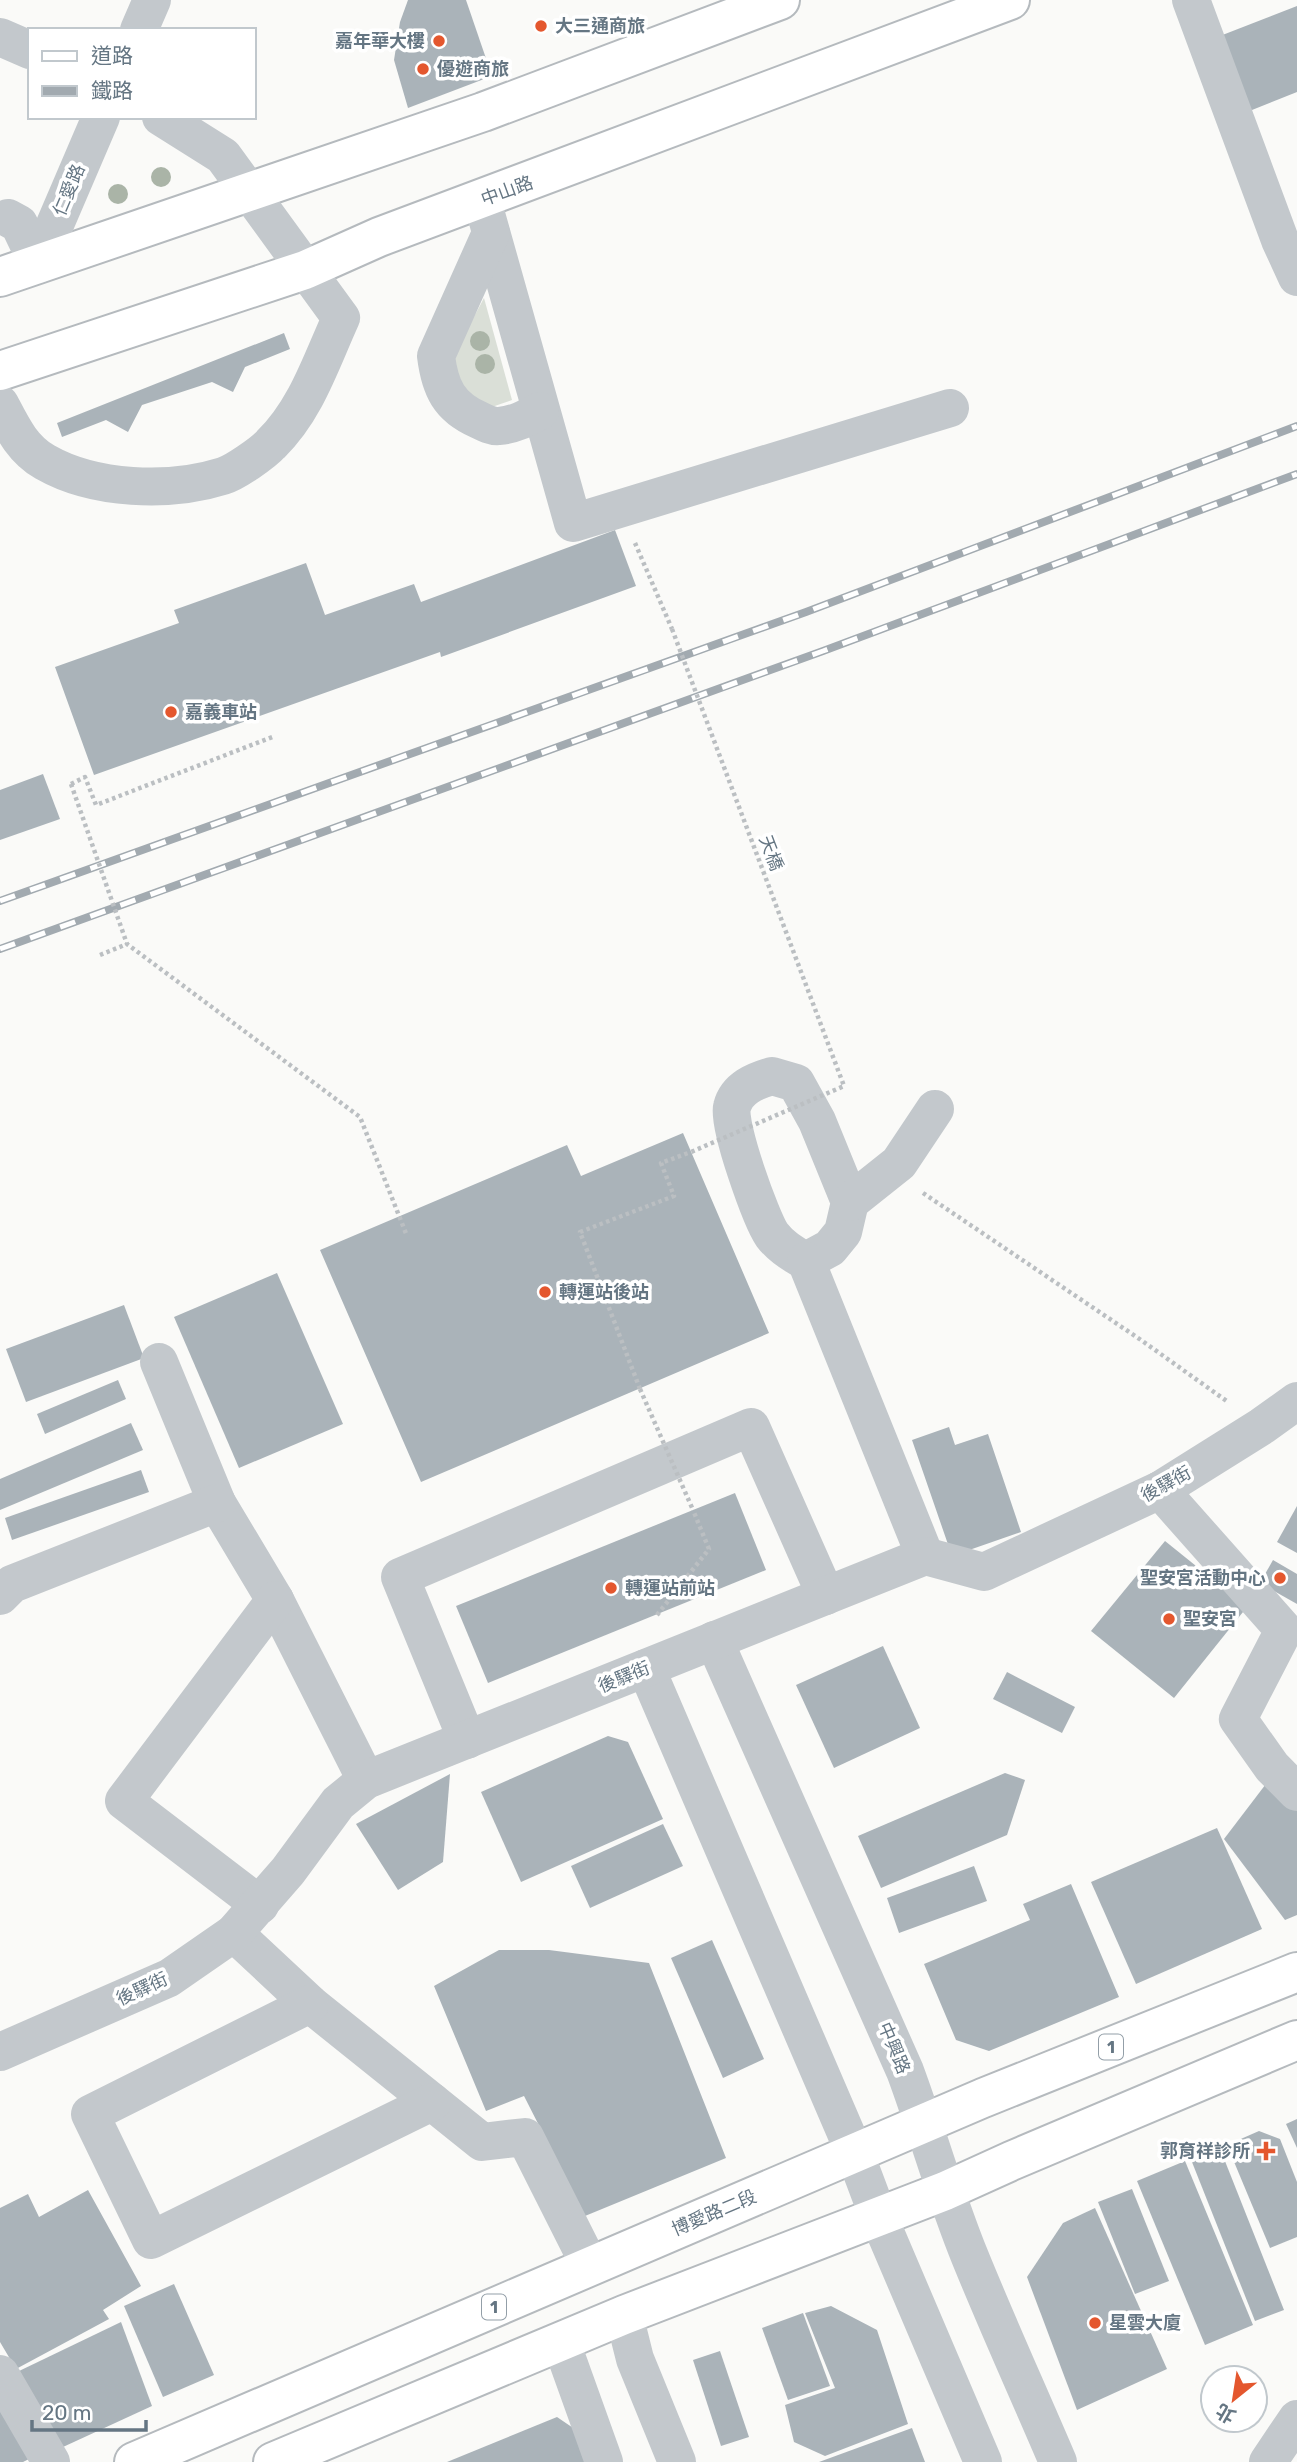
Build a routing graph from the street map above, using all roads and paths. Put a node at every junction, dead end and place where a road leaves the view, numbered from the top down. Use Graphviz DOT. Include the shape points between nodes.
graph roads {
  1 [pos="152,0"];
  2 [pos="780,0"];
  3 [pos="1006,0"];
  4 [pos="1191,0"];
  5 [pos="140,28"];
  6 [pos="0,37"];
  7 [pos="28,49"];
  8 [pos="100,119"];
  9 [pos="164,119"];
  10 [pos="248,191"];
  11 [pos="486,217"];
  12 [pos="8,218"];
  13 [pos="1289,236"];
  14 [pos="38,264"];
  15 [pos="305,270"];
  16 [pos="0,277"];
  17 [pos="1297,277"];
  18 [pos="0,371"];
  19 [pos="0,404"];
  20 [pos="950,408"];
  21 [pos="540,411"];
  22 [pos="636,544"];
  23 [pos="275,736"];
  24 [pos="127,944"];
  25 [pos="100,955"];
  26 [pos="935,1109"];
  27 [pos="920,1192"];
  28 [pos="850,1202"];
  29 [pos="407,1236"];
  30 [pos="806,1261"];
  31 [pos="159,1362"];
  32 [pos="1297,1401"];
  33 [pos="1262,1426"];
  34 [pos="1160,1490"];
  35 [pos="217,1503"];
  36 [pos="925,1556"];
  37 [pos="826,1595"];
  38 [pos="0,1596"];
  39 [pos="275,1600"];
  40 [pos="664,1616"];
  41 [pos="714,1640"];
  42 [pos="646,1668"];
  43 [pos="467,1740"];
  44 [pos="366,1780"];
  45 [pos="1297,1792"];
  46 [pos="260,1905"];
  47 [pos="234,1933"];
  48 [pos="1297,1972"];
  49 [pos="310,2004"];
  50 [pos="1297,2040"];
  51 [pos="0,2052"];
  52 [pos="432,2102"];
  53 [pos="925,2124"];
  54 [pos="855,2154"];
  55 [pos="945,2192"];
  56 [pos="879,2218"];
  57 [pos="590,2266"];
  58 [pos="624,2315"];
  59 [pos="561,2342"];
  60 [pos="0,2374"];
  61 [pos="1297,2419"];
  62 [pos="51,2462"];
  63 [pos="134,2462"];
  64 [pos="273,2462"];
  65 [pos="604,2462"];
  66 [pos="677,2462"];
  67 [pos="983,2462"];
  68 [pos="1058,2462"];
  69 [pos="1268,2462"];
  1 -- 5 [label="street"];
  2 -- 10 [label="main road" via="483,113"];
  3 -- 11 [label="main road, 中山路"];
  4 -- 13 [label="street"];
  6 -- 7 [label="street"];
  8 -- 14 [label="street, 仁愛路"];
  9 -- 10 [label="street" via="223,156"];
  10 -- 14 [label="main road"];
  10 -- 15 [label="street"];
  11 -- 15 [label="main road, 中山路" via="379,237"];
  11 -- 21 [label="street"];
  11 -- 21 [label="street" via="436,356 438,371 447,397 460,409 497,427"];
  12 -- 14 [label="street" via="19,224"];
  13 -- 17 [label="street"];
  14 -- 16 [label="main road"];
  15 -- 18 [label="main road, 中山路"];
  15 -- 19 [label="street" via="341,318 302,405 271,445 225,476 173,485 125,486 90,480 44,462 18,440"];
  20 -- 21 [label="street" via="573,523"];
  22 -- 40 [label="path, 天橋, bridge" via="844,1086 661,1163 674,1196 579,1232 640,1390 709,1549 657,1615"];
  23 -- 24 [label="path, bridge" via="96,805 85,777 71,784"];
  24 -- 25 [label="path"];
  24 -- 29 [label="path, bridge" via="360,1117"];
  26 -- 28 [label="street" via="899,1163"];
  27 -- 33 [label="path"];
  28 -- 30 [label="street" via="843,1232 830,1248"];
  28 -- 30 [label="street" via="796,1083 772,1076 739,1091 731,1109 737,1149 771,1233 789,1252"];
  30 -- 36 [label="street"];
  31 -- 35 [label="street"];
  32 -- 33 [label="street, 後驛街"];
  33 -- 34 [label="street, 後驛街"];
  34 -- 36 [label="street, 後驛街" via="984,1572"];
  34 -- 45 [label="street" via="1284,1630 1238,1720"];
  35 -- 38 [label="street" via="12,1584"];
  35 -- 39 [label="street"];
  36 -- 37 [label="street, 後驛街"];
  37 -- 41 [label="street, 後驛街"];
  37 -- 43 [label="street" via="751,1427 400,1577"];
  39 -- 44 [label="street"];
  39 -- 46 [label="street" via="124,1801"];
  41 -- 42 [label="street, 後驛街"];
  41 -- 53 [label="street, 中興路"];
  42 -- 43 [label="street, 後驛街"];
  42 -- 54 [label="street"];
  43 -- 44 [label="street, 後驛街"];
  44 -- 46 [label="street, 後驛街" via="338,1803"];
  46 -- 47 [label="street, 後驛街"];
  47 -- 49 [label="street"];
  47 -- 51 [label="street, 後驛街" via="169,1978"];
  48 -- 53 [label="main road, 博愛路二段 / 1"];
  49 -- 52 [label="street"];
  49 -- 52 [label="street" via="90,2114 151,2240"];
  50 -- 55 [label="main road"];
  52 -- 57 [label="street" via="482,2142 525,2137"];
  53 -- 54 [label="main road, 博愛路二段 / 1"];
  53 -- 55 [label="street, 中興路"];
  54 -- 56 [label="street"];
  54 -- 57 [label="main road, 博愛路二段 / 1"];
  55 -- 56 [label="main road"];
  55 -- 68 [label="street, 中興路"];
  56 -- 58 [label="main road"];
  56 -- 67 [label="street"];
  57 -- 63 [label="main road, 博愛路二段 / 1"];
  58 -- 59 [label="main road"];
  58 -- 66 [label="street" via="635,2359"];
  59 -- 64 [label="main road"];
  59 -- 65 [label="street"];
  60 -- 62 [label="street"];
  61 -- 69 [label="street"];
}
